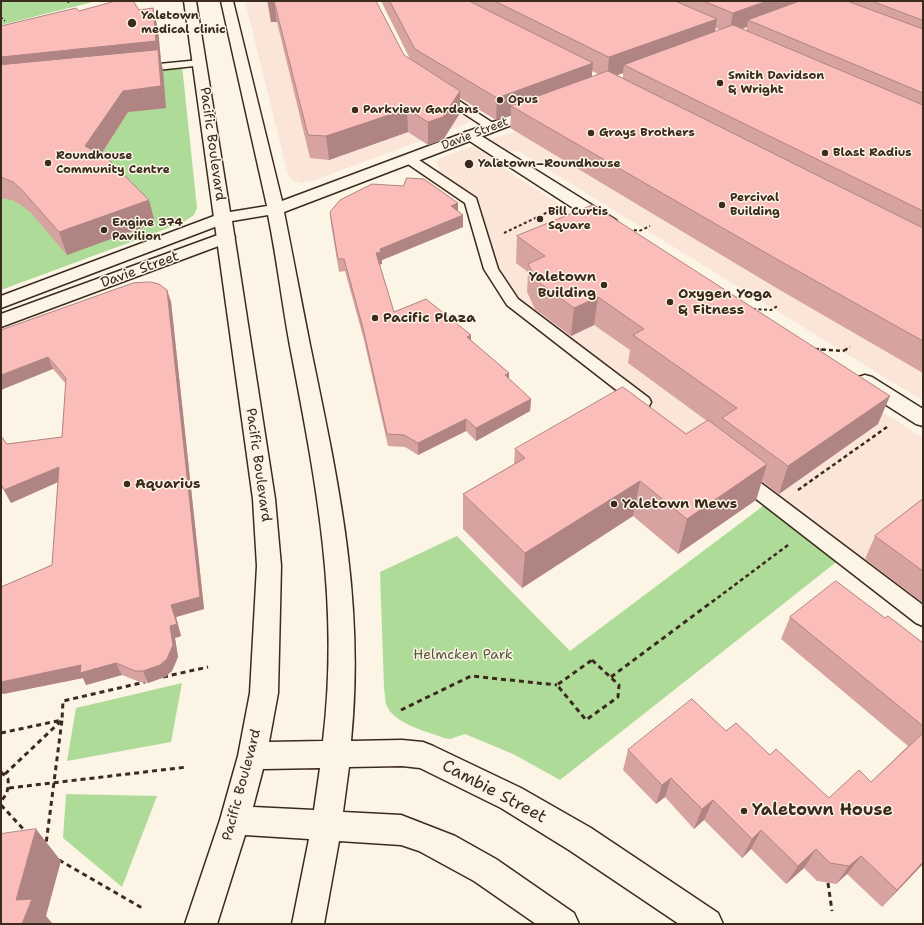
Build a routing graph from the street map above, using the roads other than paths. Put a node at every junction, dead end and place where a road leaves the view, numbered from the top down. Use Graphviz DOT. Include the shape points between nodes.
graph roads {
  1 [pos="190,1"];
  2 [pos="227,1"];
  3 [pos="200,63"];
  4 [pos="127,70"];
  5 [pos="429,87"];
  6 [pos="549,106"];
  7 [pos="493,127"];
  8 [pos="470,135"];
  9 [pos="409,160"];
  10 [pos="276,209"];
  11 [pos="222,218"];
  12 [pos="625,233"];
  13 [pos="226,237"];
  14 [pos="1,302"];
  15 [pos="1,322"];
  16 [pos="811,349"];
  17 [pos="653,410"];
  18 [pos="923,419"];
  19 [pos="727,467"];
  20 [pos="923,617"];
  21 [pos="336,754"];
  22 [pos="252,756"];
  23 [pos="235,820"];
  24 [pos="328,825"];
  25 [pos="201,924"];
  26 [pos="308,924"];
  27 [pos="563,924"];
  28 [pos="708,924"];
  1 -- 3 [label="main road, Pacific Boulevard"];
  2 -- 10 [label="main road"];
  3 -- 4 [label="lane"];
  3 -- 11 [label="main road, Pacific Boulevard"];
  5 -- 7 [label="lane"];
  6 -- 7 [label="main road, Davie Street"];
  7 -- 8 [label="main road, Davie Street"];
  8 -- 9 [label="main road, Davie Street"];
  8 -- 12 [label="main road"];
  9 -- 10 [label="main road, Davie Street"];
  9 -- 17 [label="lane" via="471,201 491,269 512,302"];
  10 -- 11 [label="main road, Davie Street"];
  10 -- 13 [label="main road, Davie Street"];
  10 -- 21 [label="main road" via="332,512 339,571 342,658"];
  11 -- 13 [label="main road, Pacific Boulevard"];
  11 -- 14 [label="main road, Davie Street"];
  13 -- 15 [label="main road, Davie Street"];
  13 -- 22 [label="main road, Pacific Boulevard" via="264,499 269,566 264,692"];
  16 -- 18 [label="main road"];
  19 -- 20 [label="lane"];
  21 -- 22 [label="main road, Cambie Street"];
  21 -- 24 [label="main road"];
  21 -- 28 [label="main road, Cambie Street" via="423,755 511,798 580,839"];
  22 -- 23 [label="main road, Pacific Boulevard"];
  23 -- 24 [label="main road"];
  23 -- 25 [label="main road, Pacific Boulevard"];
  24 -- 26 [label="main road"];
  24 -- 27 [label="main road" via="401,830 426,837 478,864"];
}
